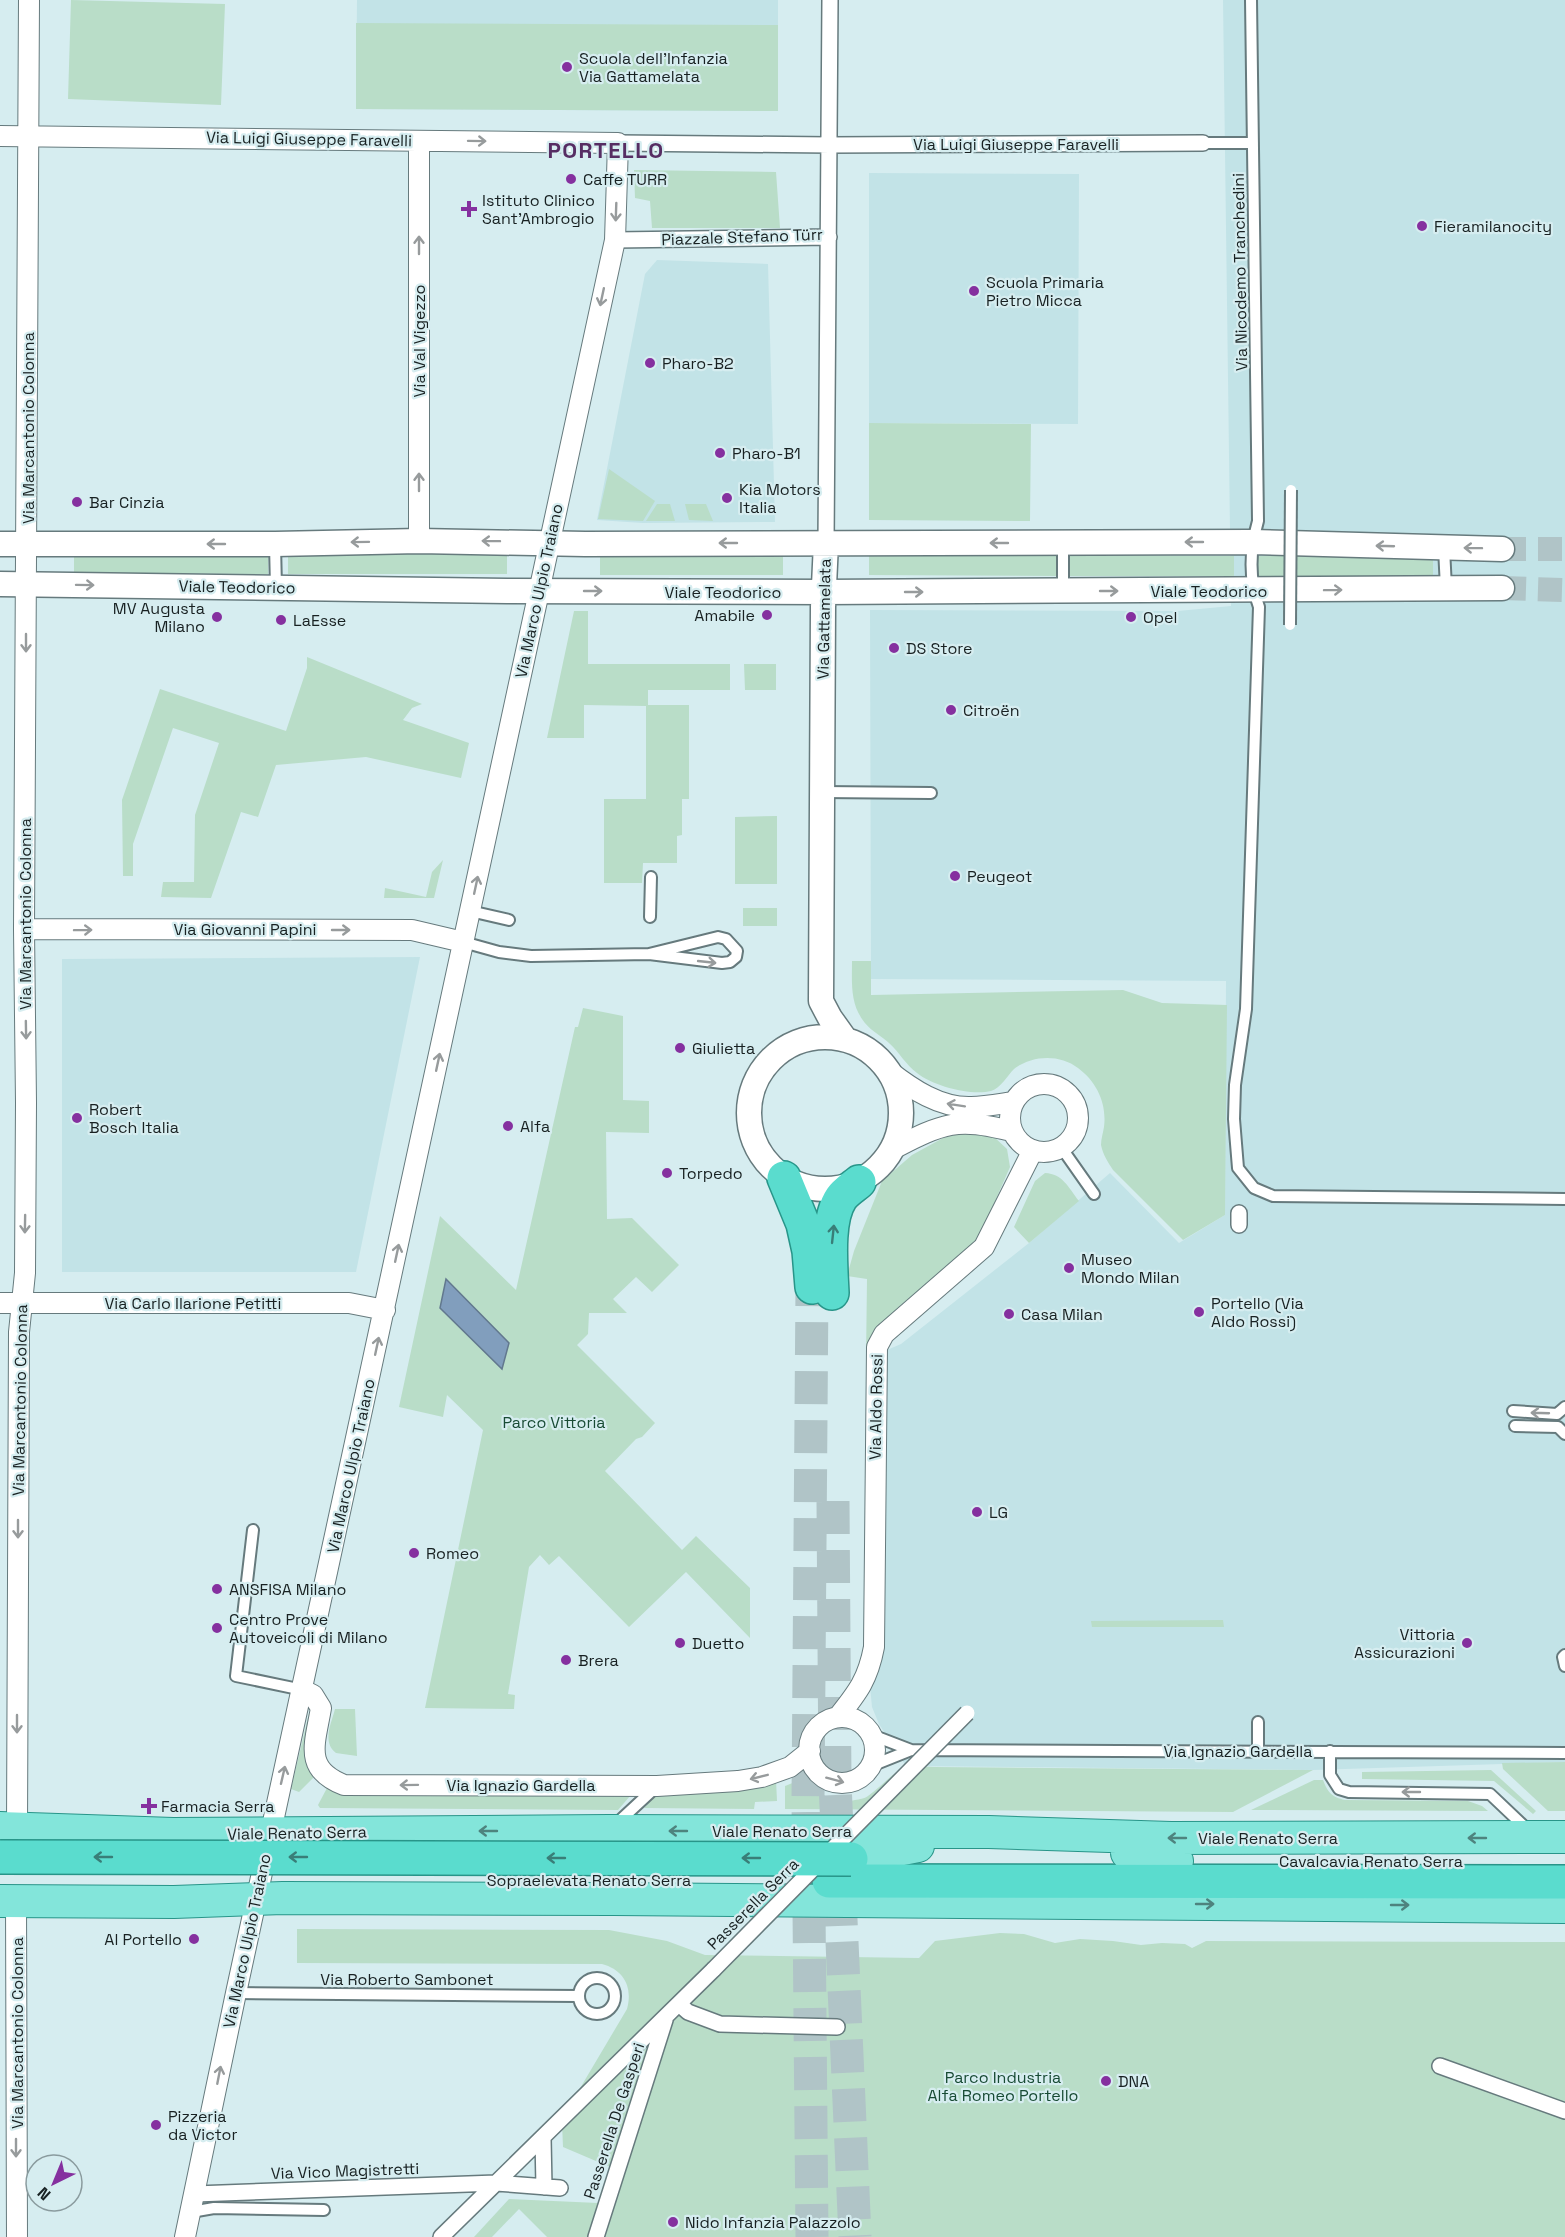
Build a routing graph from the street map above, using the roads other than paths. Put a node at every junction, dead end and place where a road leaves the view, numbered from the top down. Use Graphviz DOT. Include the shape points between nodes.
graph roads {
  1 [pos="29,0"];
  2 [pos="830,0"];
  3 [pos="1251,0"];
  4 [pos="0,136"];
  5 [pos="27,136"];
  6 [pos="418,141"];
  7 [pos="618,143"];
  8 [pos="1203,143"];
  9 [pos="1253,143"];
  10 [pos="830,145"];
  11 [pos="829,237"];
  12 [pos="615,240"];
  13 [pos="1291,490"];
  14 [pos="419,540"];
  15 [pos="550,542"];
  16 [pos="1252,542"];
  17 [pos="826,543"];
  18 [pos="1063,543"];
  19 [pos="0,544"];
  20 [pos="28,544"];
  21 [pos="275,544"];
  22 [pos="1444,548"];
  23 [pos="1502,549"];
  24 [pos="0,584"];
  25 [pos="27,584"];
  26 [pos="276,588"];
  27 [pos="1446,588"];
  28 [pos="1502,588"];
  29 [pos="539,591"];
  30 [pos="1064,591"];
  31 [pos="1253,591"];
  32 [pos="824,592"];
  33 [pos="1290,625"];
  34 [pos="822,792"];
  35 [pos="931,793"];
  36 [pos="651,877"];
  37 [pos="470,911"];
  38 [pos="650,917"];
  39 [pos="509,920"];
  40 [pos="24,929"];
  41 [pos="463,942"];
  42 [pos="649,954"];
  43 [pos="821,1001"];
  44 [pos="845,1040"];
  45 [pos="799,1041"];
  46 [pos="889,1071"];
  47 [pos="1014,1102"];
  48 [pos="1012,1131"];
  49 [pos="1061,1147"];
  50 [pos="893,1149"];
  51 [pos="1033,1150"];
  52 [pos="784,1178"];
  53 [pos="859,1182"];
  54 [pos="1094,1194"];
  55 [pos="1565,1199"];
  56 [pos="20,1302"];
  57 [pos="0,1303"];
  58 [pos="385,1310"];
  59 [pos="1565,1407"];
  60 [pos="1513,1411"];
  61 [pos="1515,1426"];
  62 [pos="1565,1434"];
  63 [pos="253,1530"];
  64 [pos="1565,1655"];
  65 [pos="1565,1666"];
  66 [pos="862,1686"];
  67 [pos="303,1690"];
  68 [pos="967,1713"];
  69 [pos="838,1717"];
  70 [pos="1258,1722"];
  71 [pos="868,1731"];
  72 [pos="810,1750"];
  73 [pos="911,1750"];
  74 [pos="1258,1751"];
  75 [pos="1330,1751"];
  76 [pos="1565,1753"];
  77 [pos="871,1766"];
  78 [pos="657,1786"];
  79 [pos="8,1828"];
  80 [pos="610,1831"];
  81 [pos="271,1832"];
  82 [pos="380,1832"];
  83 [pos="989,1832"];
  84 [pos="173,1834"];
  85 [pos="1550,1837"];
  86 [pos="0,1857"];
  87 [pos="1565,1862"];
  88 [pos="840,1870"];
  89 [pos="1177,1871"];
  90 [pos="1565,1882"];
  91 [pos="5,1893"];
  92 [pos="257,1898"];
  93 [pos="367,1899"];
  94 [pos="174,1902"];
  95 [pos="1000,1903"];
  96 [pos="1565,1906"];
  97 [pos="236,1993"];
  98 [pos="579,1996"];
  99 [pos="679,2004"];
  100 [pos="666,2017"];
  101 [pos="837,2027"];
  102 [pos="1440,2066"];
  103 [pos="1565,2111"];
  104 [pos="543,2138"];
  105 [pos="496,2184"];
  106 [pos="544,2187"];
  107 [pos="560,2188"];
  108 [pos="193,2203"];
  109 [pos="324,2210"];
  110 [pos="18,2237"];
  111 [pos="185,2237"];
  112 [pos="441,2237"];
  113 [pos="596,2237"];
  1 -- 5 [label="street, Via Marcantonio Colonna"];
  2 -- 10 [label="street"];
  3 -- 9 [label="lane, Via Nicodemo Tranchedini"];
  4 -- 5 [label="street, Via Luigi Giuseppe Faravelli"];
  5 -- 6 [label="street, Via Luigi Giuseppe Faravelli"];
  5 -- 20 [label="street, Via Marcantonio Colonna"];
  6 -- 7 [label="street, Via Luigi Giuseppe Faravelli, one-way"];
  14 -- 6 [label="street, Via Val Vigezzo, one-way"];
  7 -- 10 [label="street"];
  7 -- 12 [label="street, one-way"];
  8 -- 9 [label="lane"];
  8 -- 10 [label="street, Via Luigi Giuseppe Faravelli"];
  9 -- 16 [label="lane, Via Nicodemo Tranchedini" via="1258,521"];
  10 -- 11 [label="street, Piazzale Stefano Türr"];
  11 -- 12 [label="street, Piazzale Stefano Türr"];
  11 -- 17 [label="street, Via Gattamelata"];
  12 -- 15 [label="street, Via Marco Ulpio Traiano, one-way"];
  13 -- 33 [label="lane, bridge"];
  15 -- 14 [label="street, one-way"];
  14 -- 21 [label="street, one-way"];
  17 -- 15 [label="street, one-way"];
  15 -- 29 [label="street, Via Marco Ulpio Traiano"];
  16 -- 18 [label="street, one-way"];
  22 -- 16 [label="street, one-way"];
  16 -- 31 [label="lane, Via Nicodemo Tranchedini"];
  18 -- 17 [label="street, one-way"];
  17 -- 32 [label="street, Via Gattamelata"];
  18 -- 30 [label="lane"];
  19 -- 20 [label="street"];
  21 -- 20 [label="street, one-way"];
  20 -- 25 [label="street, Via Marcantonio Colonna"];
  21 -- 26 [label="lane"];
  23 -- 22 [label="street, one-way"];
  22 -- 27 [label="lane"];
  24 -- 25 [label="street, Viale Teodorico"];
  25 -- 26 [label="street, Viale Teodorico, one-way"];
  25 -- 40 [label="street, Via Marcantonio Colonna, one-way"];
  26 -- 29 [label="street, Viale Teodorico"];
  27 -- 28 [label="street, Viale Teodorico"];
  31 -- 27 [label="street, Viale Teodorico, one-way"];
  29 -- 32 [label="street, Viale Teodorico, one-way"];
  37 -- 29 [label="street, Via Marco Ulpio Traiano, one-way"];
  30 -- 31 [label="street, Viale Teodorico, one-way"];
  32 -- 30 [label="street, Viale Teodorico, one-way"];
  31 -- 55 [label="lane, Via Nicodemo Tranchedini" via="1259,607 1246,997 1235,1085 1238,1168 1254,1188 1273,1196"];
  32 -- 34 [label="street, Via Gattamelata"];
  34 -- 35 [label="lane"];
  34 -- 43 [label="street, Via Gattamelata"];
  36 -- 38 [label="lane"];
  37 -- 39 [label="lane"];
  37 -- 41 [label="street, Via Marco Ulpio Traiano"];
  40 -- 41 [label="street, Via Giovanni Papini, one-way" via="412,930"];
  40 -- 56 [label="street, Via Marcantonio Colonna, one-way" via="25,1262"];
  41 -- 42 [label="lane" via="531,956"];
  58 -- 41 [label="street, Via Marco Ulpio Traiano, one-way"];
  42 -- 42 [label="lane, one-way" via="722,963 730,962 737,951 726,939 718,937"];
  43 -- 44 [label="street"];
  43 -- 45 [label="street, Via Gattamelata"];
  44 -- 45 [label="street" via="822,1037"];
  44 -- 46 [label="street" via="870,1052"];
  45 -- 52 [label="street" via="778,1053 761,1071 751,1093 748,1117 753,1141 765,1162"];
  47 -- 46 [label="street, one-way" via="970,1107 946,1104"];
  46 -- 50 [label="street" via="902,1109"];
  47 -- 48 [label="street" via="1010,1111"];
  47 -- 49 [label="street" via="1030,1086 1063,1089 1071,1097 1078,1119 1070,1140"];
  48 -- 50 [label="street" via="950,1125"];
  48 -- 51 [label="street" via="1024,1146"];
  49 -- 51 [label="street" via="1052,1151"];
  49 -- 54 [label="lane"];
  50 -- 53 [label="street" via="879,1168"];
  51 -- 66 [label="street, Via Aldo Rossi" via="984,1246 884,1334 877,1347 875,1632 871,1663"];
  52 -- 53 [label="street" via="802,1187 821,1190 841,1189"];
  52 -- 53 [label="highway, one-way" via="803,1224 822,1290 835,1210 842,1196"];
  56 -- 57 [label="street, Via Carlo Ilarione Petitti"];
  56 -- 58 [label="street, Via Carlo Ilarione Petitti" via="349,1303"];
  56 -- 79 [label="street, Via Marcantonio Colonna, one-way"];
  67 -- 58 [label="street, Via Marco Ulpio Traiano, one-way"];
  59 -- 60 [label="lane, one-way" via="1557,1414"];
  61 -- 62 [label="lane" via="1558,1427"];
  63 -- 67 [label="lane" via="236,1676"];
  64 -- 65 [label="lane"];
  66 -- 69 [label="street, Via Aldo Rossi"];
  66 -- 71 [label="street, Via Aldo Rossi"];
  78 -- 67 [label="street, Via Ignazio Gardella, one-way" via="344,1785 325,1775 315,1761 321,1708 313,1695"];
  81 -- 67 [label="street, Via Marco Ulpio Traiano, one-way"];
  68 -- 99 [label="street, Passerella Serra, bridge"];
  69 -- 71 [label="street, Via Ignazio Gardella" via="853,1719"];
  69 -- 72 [label="street, Via Ignazio Gardella" via="817,1729"];
  70 -- 74 [label="lane"];
  71 -- 73 [label="lane, Via Ignazio Gardella"];
  71 -- 77 [label="street" via="875,1752"];
  72 -- 77 [label="street, Via Ignazio Gardella, one-way" via="817,1771 837,1782 856,1780"];
  72 -- 78 [label="street, Via Ignazio Gardella, one-way" via="790,1767 762,1777"];
  73 -- 74 [label="lane, Via Ignazio Gardella"];
  73 -- 77 [label="lane, Via Ignazio Gardella"];
  74 -- 75 [label="lane, Via Ignazio Gardella"];
  75 -- 76 [label="lane, Via Ignazio Gardella"];
  85 -- 75 [label="lane, one-way" via="1490,1794 1339,1789 1330,1775"];
  78 -- 80 [label="lane"];
  79 -- 84 [label="main road, Viale Renato Serra"];
  80 -- 82 [label="main road, Viale Renato Serra, one-way"];
  83 -- 80 [label="main road, Viale Renato Serra, one-way"];
  81 -- 82 [label="main road, Viale Renato Serra"];
  81 -- 84 [label="main road, Viale Renato Serra"];
  81 -- 92 [label="street, Via Marco Ulpio Traiano"];
  82 -- 93 [label="main road" via="360,1839 348,1859 353,1879"];
  85 -- 83 [label="main road, Viale Renato Serra, one-way" via="1171,1838"];
  83 -- 88 [label="main road"];
  83 -- 89 [label="main road"];
  84 -- 94 [label="main road" via="191,1844 198,1861 195,1882"];
  88 -- 86 [label="highway, Sopraelevata Renato Serra, one-way, bridge"];
  87 -- 89 [label="highway, Cavalcavia Renato Serra"];
  88 -- 89 [label="highway, Sopraelevata Renato Serra"];
  88 -- 91 [label="highway, Sopraelevata Renato Serra"];
  88 -- 95 [label="main road"];
  89 -- 90 [label="highway, Cavalcavia Renato Serra"];
  89 -- 95 [label="main road"];
  91 -- 94 [label="main road"];
  91 -- 110 [label="street, Via Marcantonio Colonna, one-way"];
  92 -- 93 [label="main road"];
  92 -- 94 [label="main road"];
  92 -- 97 [label="street, Via Marco Ulpio Traiano"];
  93 -- 95 [label="main road"];
  95 -- 96 [label="main road, one-way"];
  97 -- 98 [label="lane, Via Roberto Sambonet"];
  108 -- 97 [label="street, Via Marco Ulpio Traiano, one-way"];
  99 -- 100 [label="street, Passerella Serra"];
  99 -- 101 [label="street" via="688,2012 720,2024"];
  100 -- 104 [label="street, Passerella Serra"];
  100 -- 113 [label="street, Passerella De Gasperi"];
  102 -- 103 [label="street"];
  104 -- 105 [label="street, Passerella Serra"];
  104 -- 106 [label="street"];
  105 -- 106 [label="street, Via Vico Magistretti"];
  105 -- 108 [label="street, Via Vico Magistretti"];
  105 -- 112 [label="street, Passerella Serra"];
  106 -- 107 [label="street, Via Vico Magistretti"];
  108 -- 109 [label="lane" via="214,2208"];
  108 -- 111 [label="street, Via Marco Ulpio Traiano"];
}
